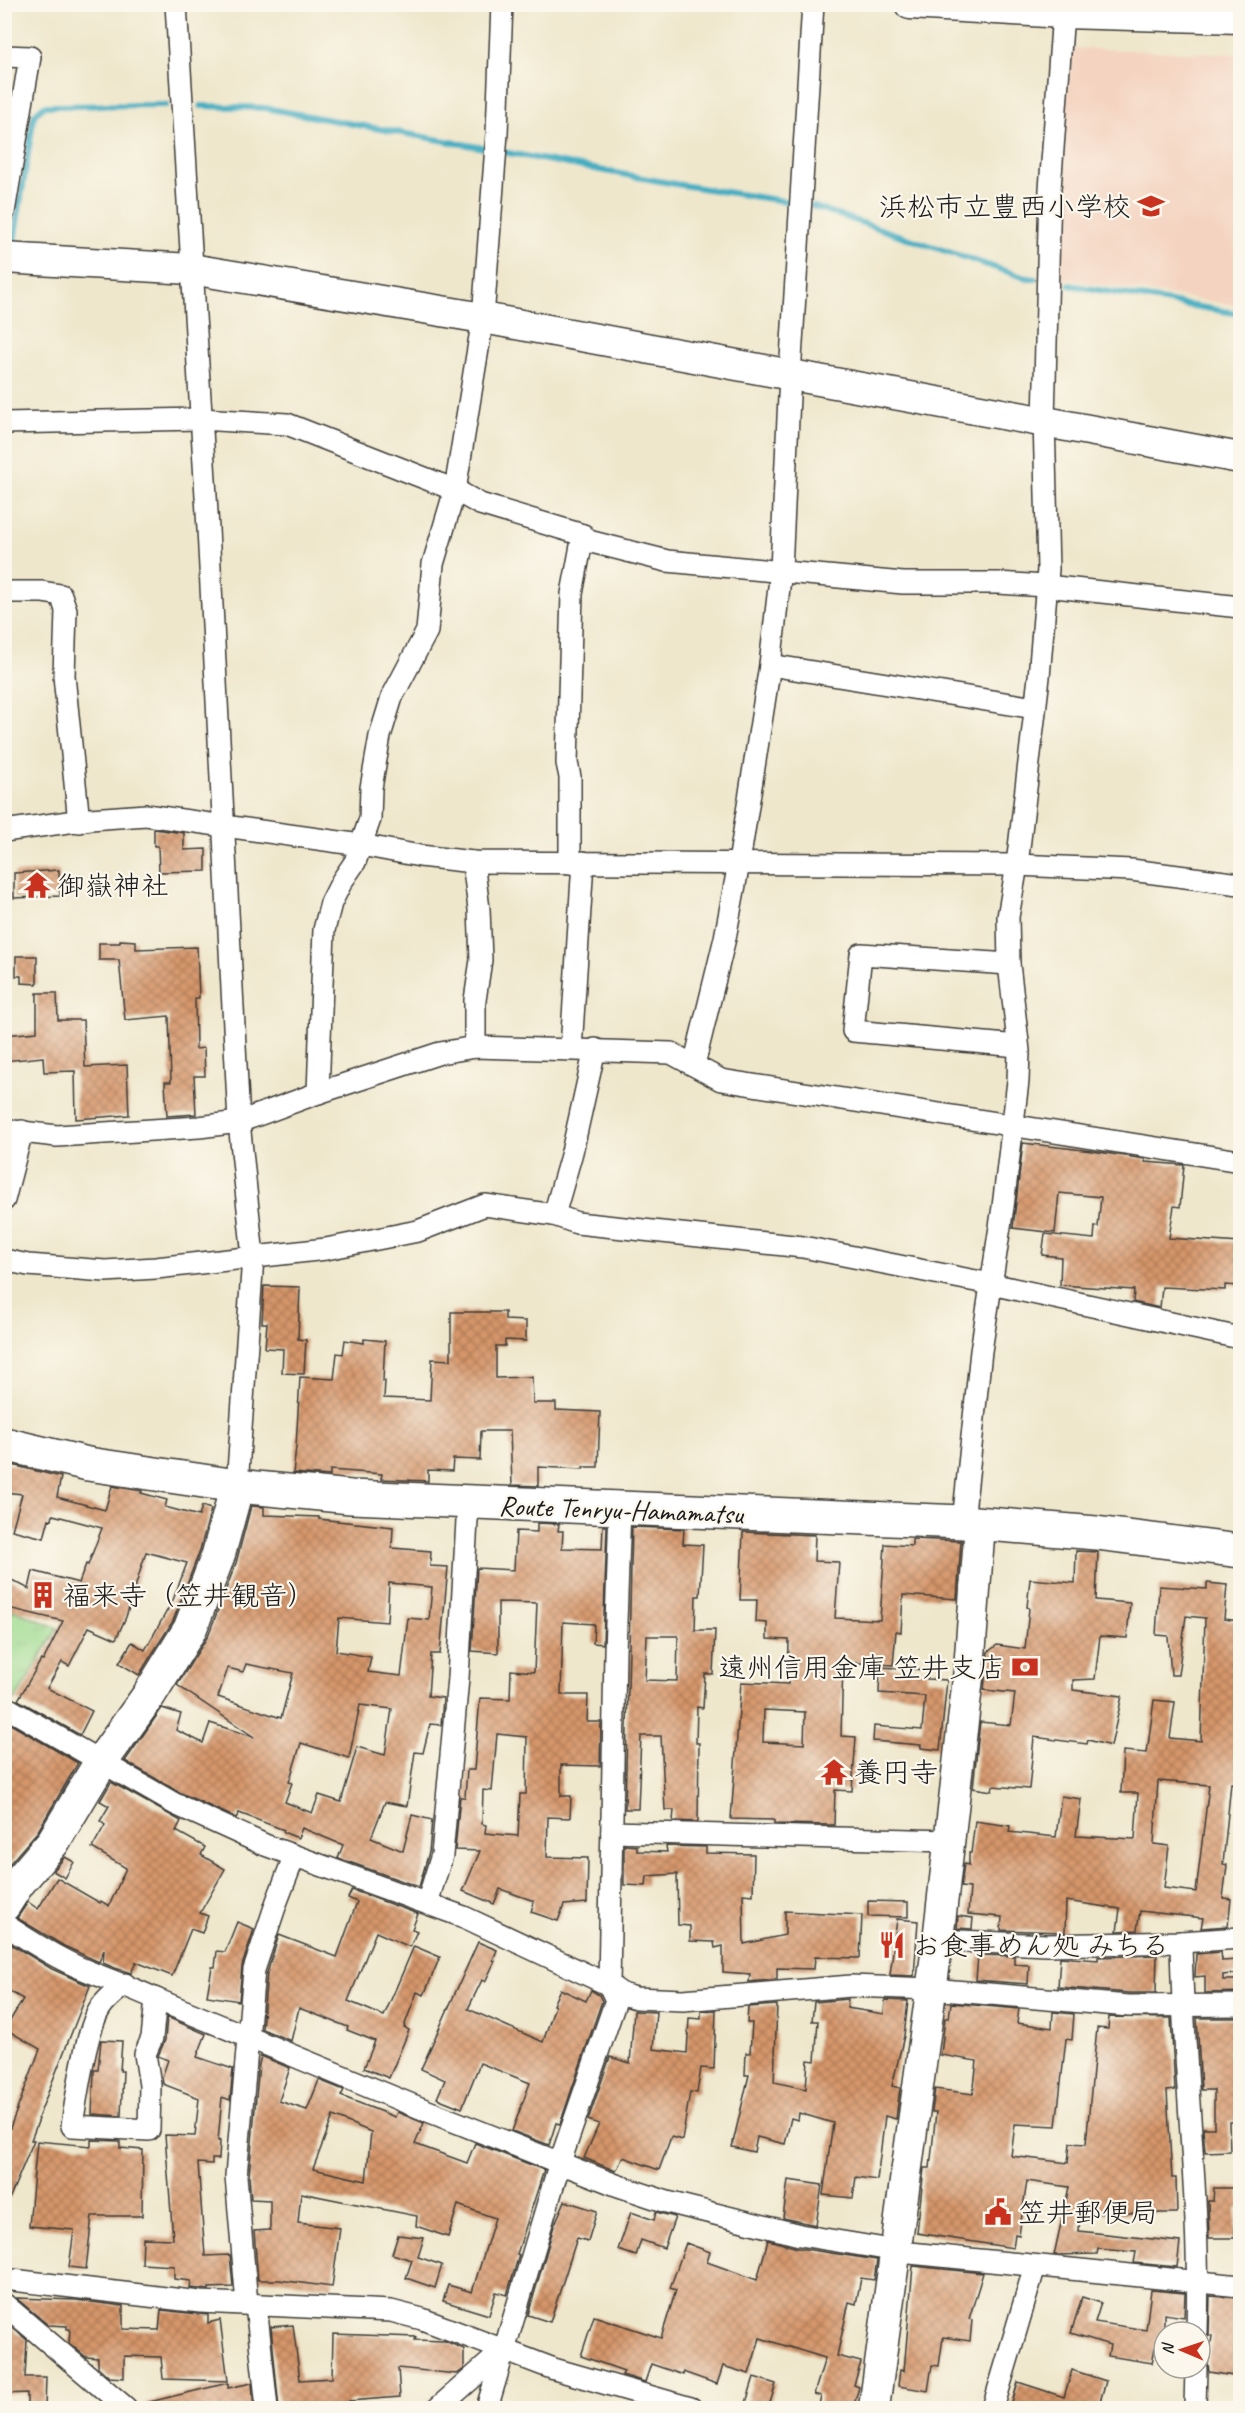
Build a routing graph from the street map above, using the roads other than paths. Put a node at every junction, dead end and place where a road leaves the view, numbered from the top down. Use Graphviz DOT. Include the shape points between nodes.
graph roads {
  1 [pos="176,4"];
  2 [pos="502,4"];
  3 [pos="813,4"];
  4 [pos="910,4"];
  5 [pos="1063,14"];
  6 [pos="1240,18"];
  7 [pos="4,56"];
  8 [pos="4,212"];
  9 [pos="4,258"];
  10 [pos="191,269"];
  11 [pos="483,318"];
  12 [pos="790,375"];
  13 [pos="200,419"];
  14 [pos="1044,420"];
  15 [pos="4,423"];
  16 [pos="1240,458"];
  17 [pos="455,490"];
  18 [pos="582,536"];
  19 [pos="781,570"];
  20 [pos="1046,586"];
  21 [pos="4,592"];
  22 [pos="1240,607"];
  23 [pos="770,665"];
  24 [pos="1035,708"];
  25 [pos="79,822"];
  26 [pos="224,827"];
  27 [pos="4,831"];
  28 [pos="361,845"];
  29 [pos="473,862"];
  30 [pos="576,863"];
  31 [pos="739,863"];
  32 [pos="1017,865"];
  33 [pos="1240,884"];
  34 [pos="1010,964"];
  35 [pos="1018,1046"];
  36 [pos="475,1047"];
  37 [pos="571,1049"];
  38 [pos="595,1049"];
  39 [pos="694,1065"];
  40 [pos="318,1093"];
  41 [pos="239,1122"];
  42 [pos="1014,1126"];
  43 [pos="13,1131"];
  44 [pos="1240,1161"];
  45 [pos="4,1200"];
  46 [pos="554,1215"];
  47 [pos="253,1257"];
  48 [pos="4,1260"];
  49 [pos="991,1284"];
  50 [pos="1240,1338"];
  51 [pos="4,1444"];
  52 [pos="237,1486"];
  53 [pos="468,1503"];
  54 [pos="620,1508"];
  55 [pos="971,1523"];
  56 [pos="1240,1551"];
  57 [pos="4,1706"];
  58 [pos="101,1762"];
  59 [pos="612,1832"];
  60 [pos="949,1841"];
  61 [pos="294,1857"];
  62 [pos="427,1903"];
  63 [pos="4,1905"];
  64 [pos="4,1924"];
  65 [pos="1240,1938"];
  66 [pos="938,1940"];
  67 [pos="1180,1942"];
  68 [pos="125,1984"];
  69 [pos="609,1985"];
  70 [pos="932,1989"];
  71 [pos="156,1999"];
  72 [pos="1240,2005"];
  73 [pos="1182,2006"];
  74 [pos="248,2036"];
  75 [pos="560,2162"];
  76 [pos="895,2249"];
  77 [pos="1035,2266"];
  78 [pos="4,2279"];
  79 [pos="1198,2283"];
  80 [pos="1240,2286"];
  81 [pos="4,2304"];
  82 [pos="251,2305"];
  83 [pos="1197,2320"];
  84 [pos="504,2350"];
  85 [pos="1196,2380"];
  86 [pos="126,2409"];
  87 [pos="267,2409"];
  88 [pos="438,2409"];
  89 [pos="487,2409"];
  90 [pos="692,2409"];
  91 [pos="874,2409"];
  92 [pos="993,2409"];
  93 [pos="1195,2409"];
  1 -- 10 [label="street"];
  2 -- 11 [label="street"];
  3 -- 12 [label="street"];
  4 -- 5 [label="street"];
  5 -- 6 [label="street"];
  5 -- 14 [label="street" via="1050,189"];
  7 -- 8 [label="street" via="30,57"];
  9 -- 10 [label="street"];
  10 -- 11 [label="street"];
  10 -- 13 [label="street"];
  11 -- 12 [label="street"];
  11 -- 17 [label="street"];
  12 -- 14 [label="street"];
  12 -- 19 [label="street"];
  13 -- 15 [label="street"];
  13 -- 17 [label="street" via="287,424"];
  13 -- 26 [label="street"];
  14 -- 16 [label="street"];
  14 -- 20 [label="street"];
  17 -- 18 [label="street" via="480,504"];
  17 -- 28 [label="street" via="433,564 427,631 392,697 380,736 370,819"];
  18 -- 19 [label="street" via="588,541 667,561"];
  18 -- 30 [label="street" via="572,594 567,763"];
  19 -- 20 [label="street" via="903,583"];
  19 -- 23 [label="street"];
  20 -- 22 [label="street"];
  20 -- 24 [label="street"];
  21 -- 25 [label="street" via="61,595 66,610 64,676"];
  23 -- 24 [label="street"];
  23 -- 31 [label="street"];
  24 -- 32 [label="street"];
  25 -- 26 [label="street" via="146,816"];
  25 -- 27 [label="street"];
  26 -- 28 [label="street"];
  26 -- 41 [label="street"];
  28 -- 29 [label="street"];
  28 -- 40 [label="street" via="332,903 324,930"];
  29 -- 30 [label="street"];
  29 -- 36 [label="street" via="481,960 475,1000"];
  30 -- 31 [label="street"];
  30 -- 37 [label="street"];
  31 -- 32 [label="street"];
  31 -- 39 [label="street"];
  32 -- 33 [label="street" via="1131,870"];
  32 -- 34 [label="street" via="1008,917"];
  34 -- 35 [label="street"];
  34 -- 35 [label="street" via="861,954 853,1031"];
  35 -- 42 [label="street"];
  36 -- 37 [label="street"];
  36 -- 40 [label="street" via="440,1053"];
  37 -- 38 [label="street"];
  38 -- 39 [label="street" via="671,1053"];
  38 -- 46 [label="street"];
  39 -- 42 [label="street" via="721,1080"];
  40 -- 41 [label="street"];
  41 -- 43 [label="street" via="68,1135"];
  41 -- 47 [label="street"];
  42 -- 44 [label="street"];
  42 -- 49 [label="street"];
  43 -- 45 [label="street"];
  46 -- 47 [label="street" via="485,1205 418,1230 326,1249"];
  46 -- 49 [label="street" via="577,1223 803,1247"];
  47 -- 48 [label="street" via="105,1271"];
  47 -- 52 [label="street"];
  49 -- 50 [label="street"];
  49 -- 55 [label="street" via="981,1351"];
  51 -- 52 [label="main road, Route Tenryu-Hamamatsu" via="88,1464"];
  52 -- 53 [label="main road, Route Tenryu-Hamamatsu"];
  52 -- 58 [label="main road" via="219,1556 190,1629"];
  53 -- 54 [label="main road, Route Tenryu-Hamamatsu"];
  53 -- 62 [label="street" via="442,1855"];
  54 -- 55 [label="main road, Route Tenryu-Hamamatsu"];
  54 -- 59 [label="street"];
  55 -- 56 [label="main road, Route Tenryu-Hamamatsu"];
  55 -- 60 [label="street" via="969,1669"];
  57 -- 58 [label="street"];
  58 -- 61 [label="street" via="175,1804"];
  58 -- 63 [label="main road" via="53,1842"];
  59 -- 60 [label="street"];
  59 -- 69 [label="street"];
  60 -- 66 [label="street"];
  61 -- 62 [label="street"];
  61 -- 74 [label="street" via="256,1961"];
  62 -- 69 [label="street"];
  64 -- 68 [label="street" via="79,1968"];
  65 -- 67 [label="street"];
  66 -- 67 [label="street" via="1047,1945"];
  66 -- 70 [label="street"];
  67 -- 73 [label="street"];
  68 -- 71 [label="street"];
  68 -- 71 [label="street" via="100,2007 85,2057 72,2126 149,2130 146,2054 152,2038"];
  69 -- 70 [label="street" via="636,1998 683,2000 851,1986"];
  69 -- 75 [label="street" via="616,2000"];
  70 -- 73 [label="street" via="1092,2004"];
  70 -- 76 [label="street"];
  71 -- 74 [label="street"];
  72 -- 73 [label="street"];
  73 -- 79 [label="street"];
  74 -- 75 [label="street"];
  74 -- 82 [label="street" via="237,2176"];
  75 -- 76 [label="street" via="667,2202 800,2235"];
  75 -- 84 [label="street"];
  76 -- 77 [label="street"];
  76 -- 91 [label="street"];
  77 -- 79 [label="street"];
  77 -- 92 [label="street"];
  78 -- 82 [label="street"];
  79 -- 80 [label="street"];
  79 -- 83 [label="street"];
  81 -- 86 [label="street"];
  82 -- 84 [label="street" via="391,2311"];
  82 -- 87 [label="street"];
  84 -- 88 [label="street"];
  84 -- 89 [label="street"];
  84 -- 90 [label="street" via="554,2369"];
  85 -- 93 [label="street"];
}
